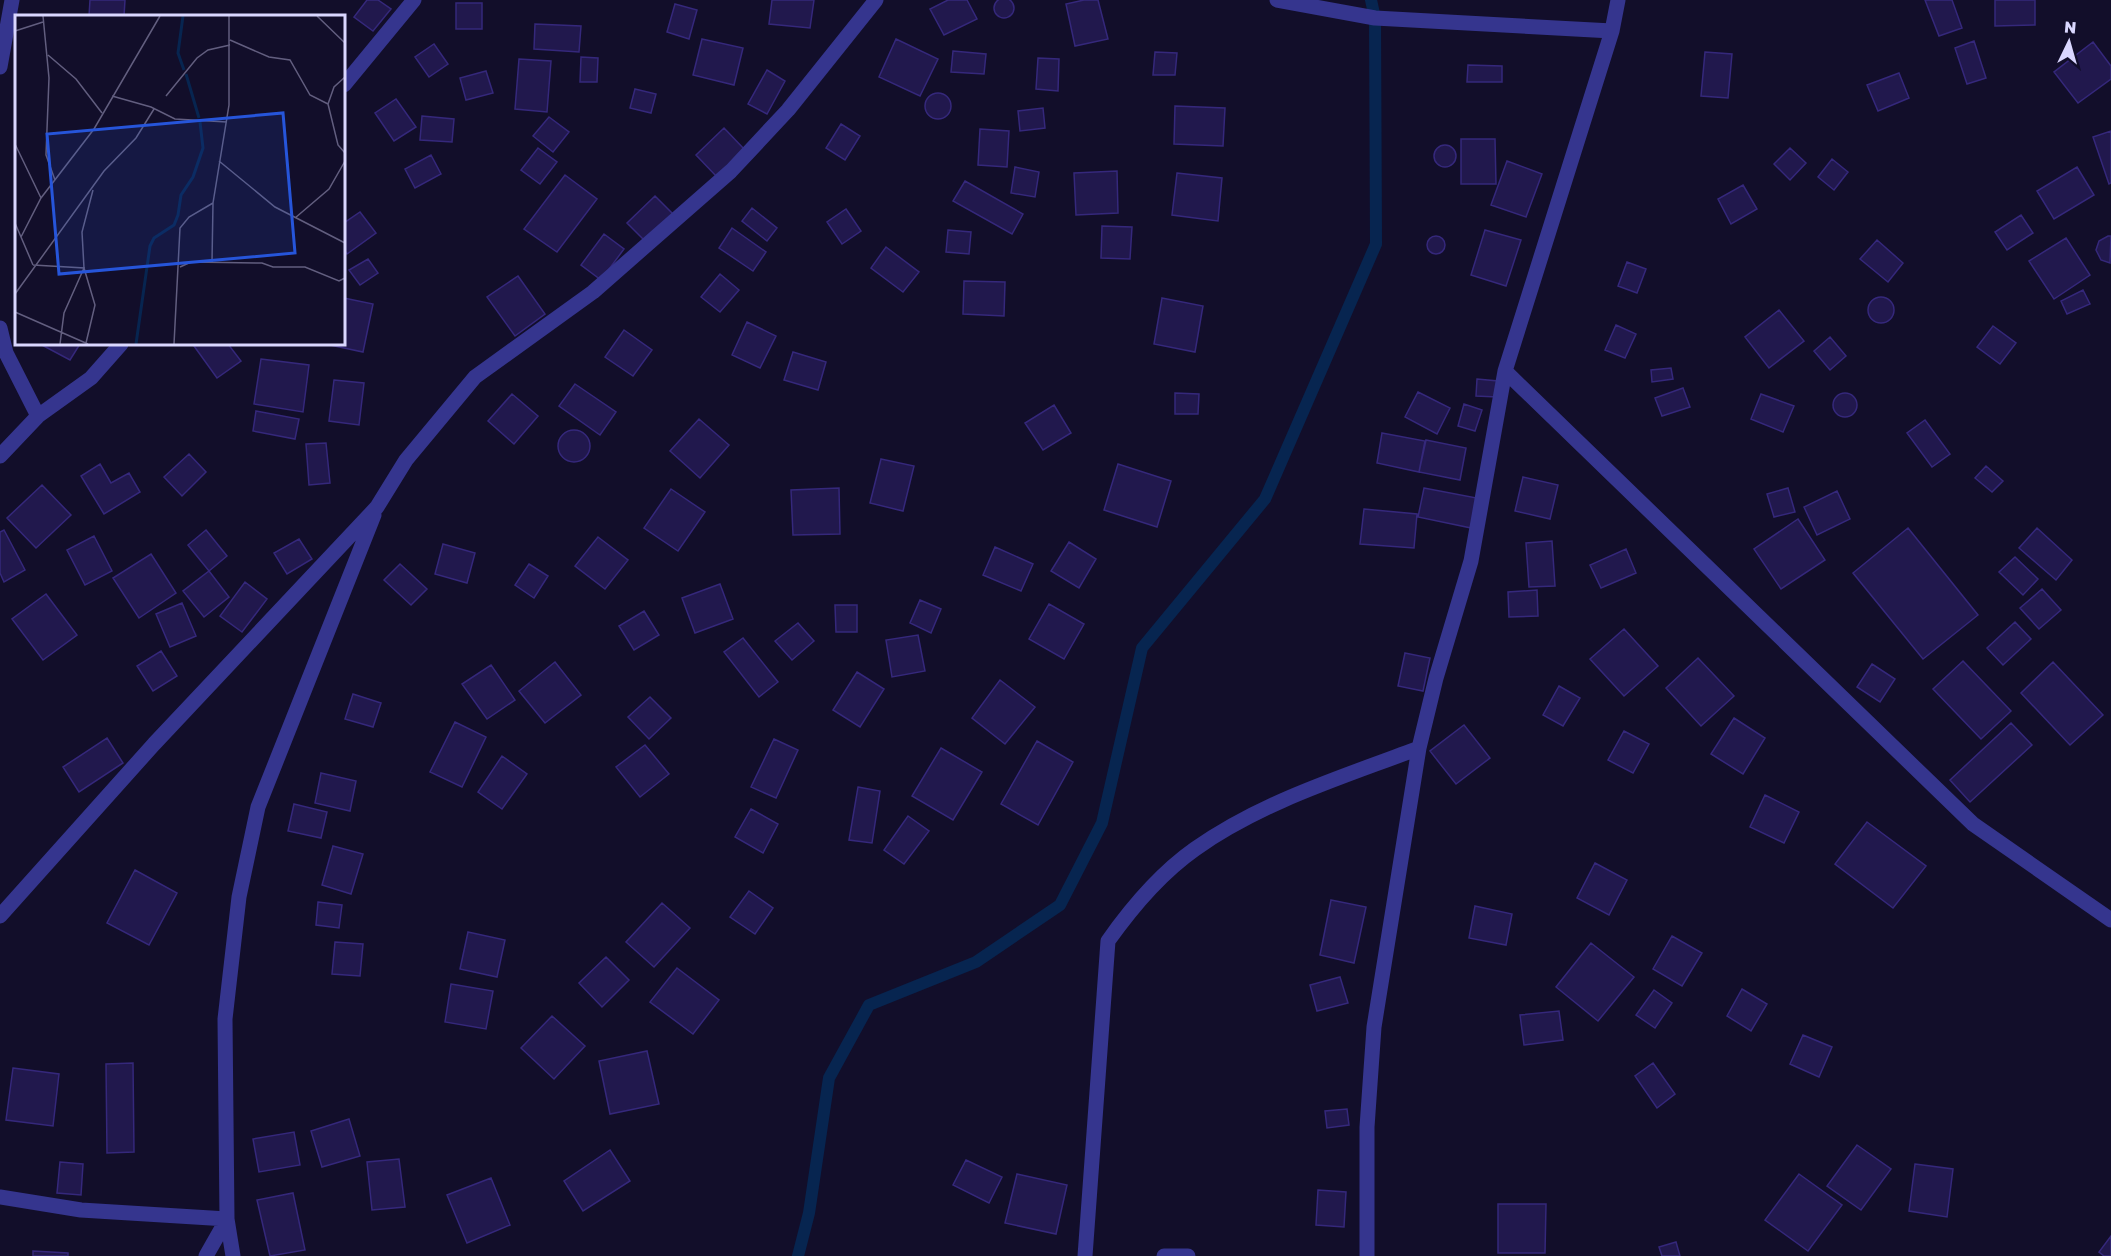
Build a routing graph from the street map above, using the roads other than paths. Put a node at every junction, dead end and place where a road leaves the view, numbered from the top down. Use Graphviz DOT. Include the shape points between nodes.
graph roads {
  1 [pos="12,0"];
  2 [pos="414,0"];
  3 [pos="876,0"];
  4 [pos="1277,0"];
  5 [pos="1618,0"];
  6 [pos="1612,31"];
  7 [pos="0,67"];
  8 [pos="345,84"];
  9 [pos="0,328"];
  10 [pos="120,345"];
  11 [pos="1505,371"];
  12 [pos="38,416"];
  13 [pos="0,456"];
  14 [pos="377,507"];
  15 [pos="1419,748"];
  16 [pos="0,916"];
  17 [pos="2111,920"];
  18 [pos="0,1197"];
  19 [pos="227,1219"];
  20 [pos="206,1256"];
  21 [pos="233,1256"];
  22 [pos="1085,1256"];
  23 [pos="1164,1256"];
  24 [pos="1188,1256"];
  25 [pos="1367,1256"];
  1 -- 7 [label="street"];
  2 -- 8 [label="street"];
  3 -- 14 [label="street" via="788,110 730,171 594,292 476,377 406,460"];
  4 -- 6 [label="street" via="1375,18"];
  5 -- 6 [label="street"];
  6 -- 11 [label="street"];
  9 -- 12 [label="street" via="6,353"];
  10 -- 12 [label="street" via="92,378"];
  11 -- 15 [label="street" via="1471,561"];
  11 -- 17 [label="street" via="1973,825"];
  12 -- 13 [label="street"];
  14 -- 16 [label="street" via="154,744"];
  14 -- 19 [label="street" via="258,807 239,897 225,1019"];
  15 -- 22 [label="street" via="1279,801 1195,849 1133,906 1108,941"];
  15 -- 25 [label="street" via="1374,1027 1366,1127"];
  18 -- 19 [label="street" via="81,1210"];
  19 -- 20 [label="street"];
  19 -- 21 [label="street"];
  23 -- 24 [label="street"];
}
